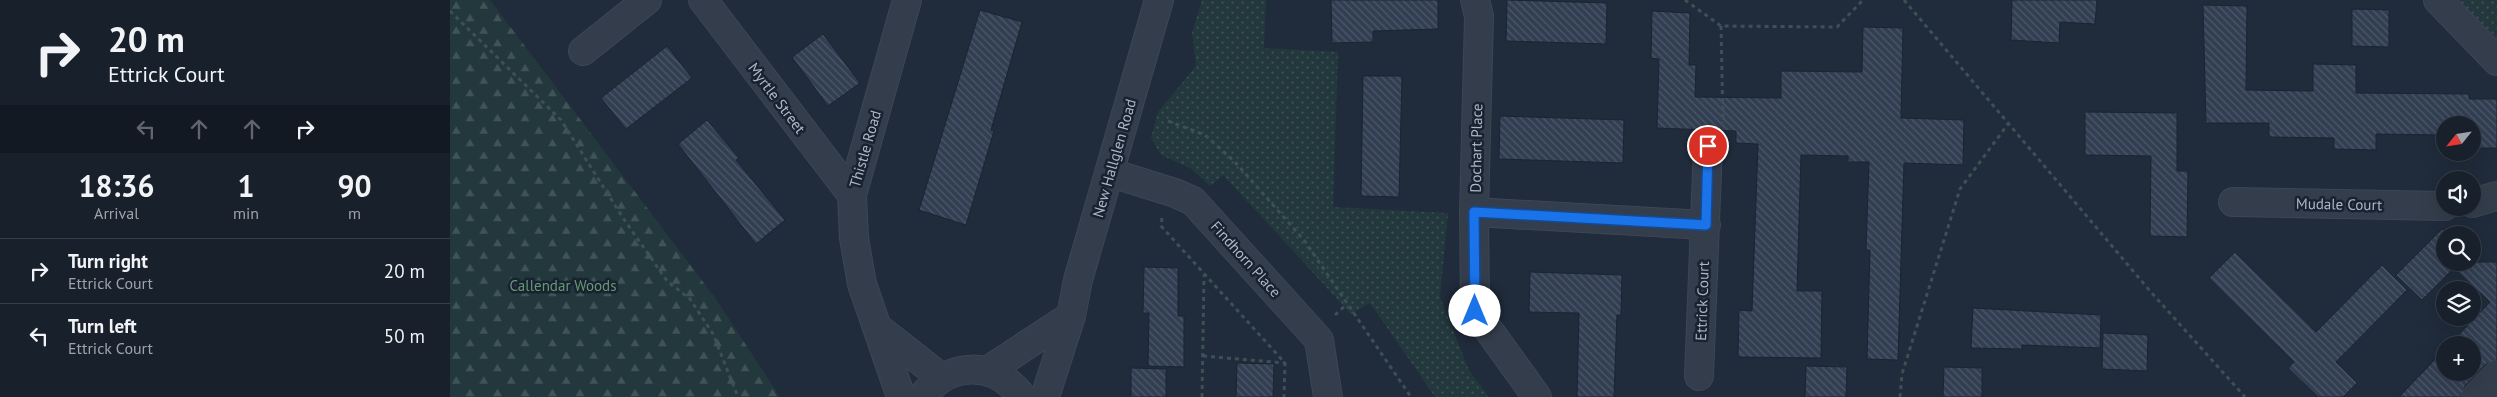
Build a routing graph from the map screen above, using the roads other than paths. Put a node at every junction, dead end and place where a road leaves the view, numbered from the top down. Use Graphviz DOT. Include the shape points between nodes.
graph roads {
  1 [pos="647,0"];
  2 [pos="703,0"];
  3 [pos="907,0"];
  4 [pos="1159,0"];
  5 [pos="1475,0"];
  6 [pos="2438,0"];
  7 [pos="583,51"];
  8 [pos="2497,61"];
  9 [pos="1708,146"];
  10 [pos="1110,173"];
  11 [pos="852,195"];
  12 [pos="2233,202"];
  13 [pos="2436,206"];
  14 [pos="1474,212"];
  15 [pos="1706,225"];
  16 [pos="1071,316"];
  17 [pos="878,328"];
  18 [pos="987,371"];
  19 [pos="2497,375"];
  20 [pos="1699,376"];
  21 [pos="942,378"];
  22 [pos="901,397"];
  23 [pos="922,397"];
  24 [pos="1022,397"];
  25 [pos="1045,397"];
  26 [pos="1328,397"];
  27 [pos="1537,397"];
  28 [pos="2476,397"];
  1 -- 7 [label="street"];
  2 -- 11 [label="street, Myrtle Street"];
  3 -- 11 [label="street, Thistle Road"];
  4 -- 10 [label="street, New Hallglen Road"];
  5 -- 14 [label="street, Dochart Place" via="1479,16"];
  6 -- 8 [label="street"];
  9 -- 15 [label="street, Ettrick Court"];
  10 -- 16 [label="street, New Hallglen Road" via="1078,280"];
  10 -- 26 [label="street, Findhorn Place" via="1193,201 1319,340"];
  11 -- 17 [label="street, Thistle Road" via="854,238 862,284"];
  12 -- 13 [label="street, Mudale Court"];
  14 -- 15 [label="street"];
  14 -- 27 [label="street, Dochart Place" via="1475,311"];
  15 -- 20 [label="street, Ettrick Court"];
  16 -- 18 [label="street"];
  16 -- 25 [label="street, New Hallglen Road"];
  17 -- 21 [label="street"];
  17 -- 22 [label="street, Thistle Road"];
  18 -- 21 [label="street" via="964,371"];
  18 -- 24 [label="street" via="1015,387"];
  19 -- 28 [label="street"];
  21 -- 23 [label="street"];
}
